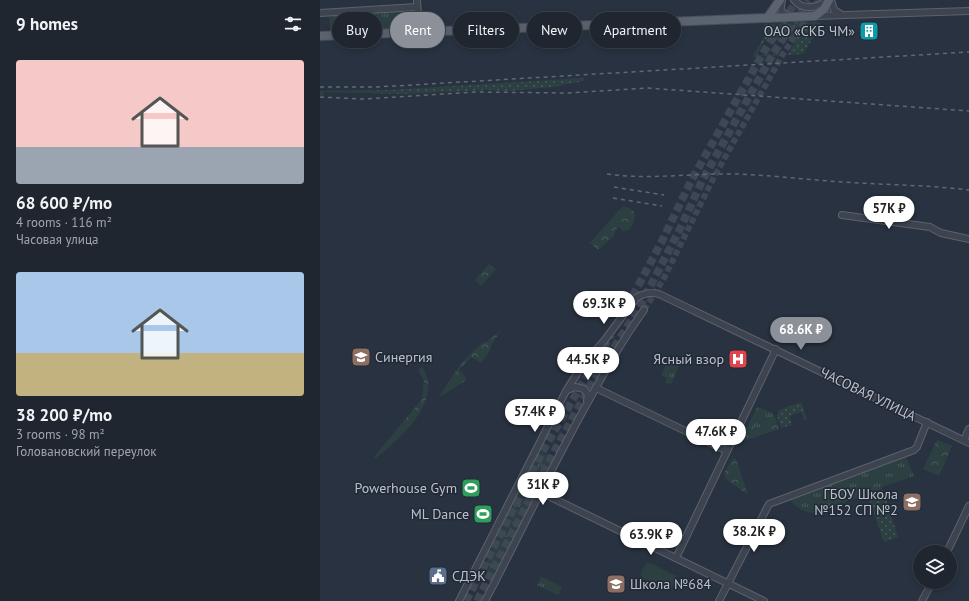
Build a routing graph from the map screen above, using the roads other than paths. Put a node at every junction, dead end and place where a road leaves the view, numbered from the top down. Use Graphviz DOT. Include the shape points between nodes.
graph roads {
  1 [pos="781,0"];
  2 [pos="794,0"];
  3 [pos="829,0"];
  4 [pos="417,3"];
  5 [pos="969,11"];
  6 [pos="322,12"];
  7 [pos="842,15"];
  8 [pos="815,16"];
  9 [pos="768,17"];
  10 [pos="791,17"];
  11 [pos="445,31"];
  12 [pos="390,33"];
  13 [pos="320,36"];
  14 [pos="842,215"];
  15 [pos="969,239"];
  16 [pos="644,310"];
  17 [pos="776,349"];
  18 [pos="596,388"];
  19 [pos="566,391"];
  20 [pos="586,404"];
  21 [pos="927,422"];
  22 [pos="969,429"];
  23 [pos="966,441"];
  24 [pos="727,450"];
  25 [pos="540,492"];
  26 [pos="969,506"];
  27 [pos="950,545"];
  28 [pos="676,558"];
  29 [pos="729,584"];
  30 [pos="928,589"];
  31 [pos="459,601"];
  32 [pos="485,601"];
  33 [pos="719,601"];
  34 [pos="764,601"];
  35 [pos="922,601"];
  1 -- 9 [label="main road"];
  1 -- 10 [label="street" via="782,13"];
  2 -- 3 [label="street" via="799,5 810,7 822,5"];
  3 -- 7 [label="street" via="834,10"];
  3 -- 8 [label="main road" via="824,9"];
  4 -- 6 [label="street"];
  5 -- 7 [label="street"];
  7 -- 8 [label="street"];
  8 -- 10 [label="main road"];
  9 -- 10 [label="main road"];
  9 -- 11 [label="main road"];
  12 -- 13 [label="main road"];
  14 -- 15 [label="street" via="930,227 941,233"];
  16 -- 18 [label="street" via="626,335"];
  17 -- 19 [label="street, ЧАСОВАЯ УЛИЦА" via="659,294 643,293 636,298 582,366"];
  17 -- 21 [label="street, ЧАСОВАЯ УЛИЦА"];
  17 -- 24 [label="street"];
  18 -- 20 [label="street"];
  18 -- 24 [label="street"];
  19 -- 20 [label="street" via="575,387 584,389 588,395"];
  19 -- 31 [label="street"];
  20 -- 25 [label="street"];
  21 -- 23 [label="street, ЧАСОВАЯ УЛИЦА"];
  21 -- 29 [label="street" via="914,450 769,504"];
  22 -- 23 [label="street"];
  24 -- 28 [label="street"];
  25 -- 28 [label="street"];
  25 -- 32 [label="street"];
  26 -- 27 [label="street"];
  28 -- 29 [label="street"];
  29 -- 33 [label="street"];
  29 -- 34 [label="street"];
  30 -- 35 [label="street"];
}
